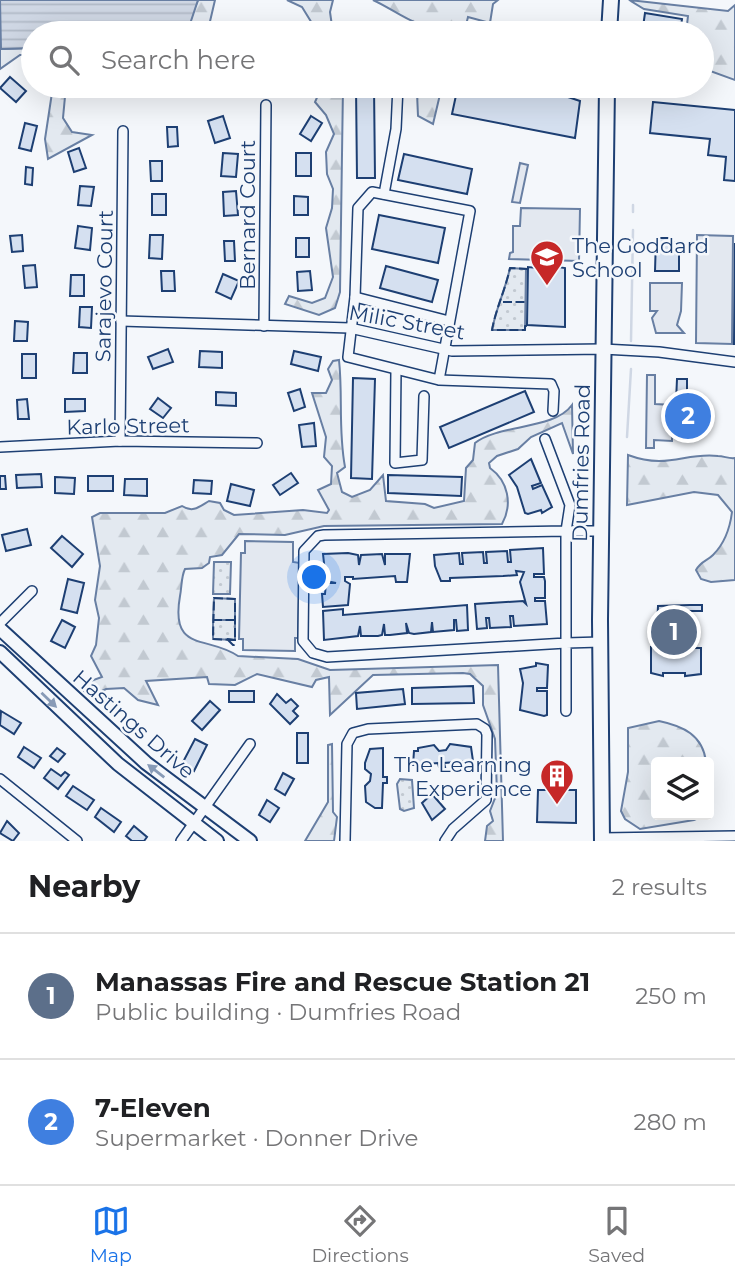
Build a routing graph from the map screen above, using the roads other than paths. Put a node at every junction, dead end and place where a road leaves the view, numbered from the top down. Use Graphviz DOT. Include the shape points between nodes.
graph roads {
  1 [pos="611,0"];
  2 [pos="610,21"];
  3 [pos="397,98"];
  4 [pos="607,98"];
  5 [pos="266,105"];
  6 [pos="123,131"];
  7 [pos="384,194"];
  8 [pos="355,297"];
  9 [pos="449,320"];
  10 [pos="121,321"];
  11 [pos="264,326"];
  12 [pos="351,328"];
  13 [pos="443,349"];
  14 [pos="603,349"];
  15 [pos="735,362"];
  16 [pos="396,370"];
  17 [pos="439,380"];
  18 [pos="424,396"];
  19 [pos="553,411"];
  20 [pos="545,439"];
  21 [pos="120,441"];
  22 [pos="257,443"];
  23 [pos="0,447"];
  24 [pos="566,531"];
  25 [pos="601,531"];
  26 [pos="32,591"];
  27 [pos="0,622"];
  28 [pos="0,629"];
  29 [pos="601,642"];
  30 [pos="566,643"];
  31 [pos="0,652"];
  32 [pos="566,711"];
  33 [pos="250,744"];
  34 [pos="0,779"];
  35 [pos="204,809"];
  36 [pos="194,824"];
  37 [pos="735,836"];
  38 [pos="602,840"];
  39 [pos="77,841"];
  40 [pos="181,841"];
  41 [pos="217,841"];
  42 [pos="250,841"];
  43 [pos="345,841"];
  44 [pos="445,841"];
  1 -- 2 [label="main road"];
  3 -- 7 [label="street"];
  4 -- 14 [label="main road, Dumfries Road"];
  5 -- 11 [label="street, Bernard Court"];
  6 -- 10 [label="street, Sarajevo Court"];
  7 -- 8 [label="street" via="372,192 358,208"];
  7 -- 9 [label="street" via="470,211"];
  8 -- 9 [label="street"];
  8 -- 12 [label="street"];
  9 -- 13 [label="street"];
  10 -- 11 [label="street, Milic Street"];
  10 -- 21 [label="street, Sarajevo Court"];
  11 -- 12 [label="street, Milic Street"];
  12 -- 13 [label="street, Milic Street"];
  12 -- 16 [label="street" via="348,357"];
  13 -- 14 [label="street, Milic Street"];
  13 -- 17 [label="street"];
  14 -- 15 [label="street, Milic Street"];
  14 -- 25 [label="main road, Dumfries Road"];
  16 -- 17 [label="street"];
  16 -- 18 [label="street" via="396,463 422,460"];
  17 -- 19 [label="street" via="551,384"];
  20 -- 24 [label="street" via="570,499"];
  21 -- 22 [label="street, Karlo Street"];
  21 -- 23 [label="street, Karlo Street"];
  24 -- 25 [label="street"];
  24 -- 30 [label="street"];
  24 -- 30 [label="street" via="318,536 304,551 303,639 313,653 327,657"];
  25 -- 29 [label="main road, Dumfries Road"];
  26 -- 27 [label="street"];
  35 -- 28 [label="street, Hastings Drive, one-way" via="109,731"];
  29 -- 30 [label="street"];
  29 -- 38 [label="main road, Dumfries Road"];
  30 -- 32 [label="street"];
  31 -- 36 [label="street, Hastings Drive, one-way" via="108,755"];
  33 -- 35 [label="street"];
  34 -- 39 [label="street"];
  35 -- 36 [label="street"];
  35 -- 42 [label="street, Hastings Drive"];
  36 -- 40 [label="street"];
  36 -- 41 [label="street, Hastings Drive"];
  37 -- 38 [label="street"];
  43 -- 44 [label="street" via="347,744 353,733 477,724 487,734 486,800"];
}
